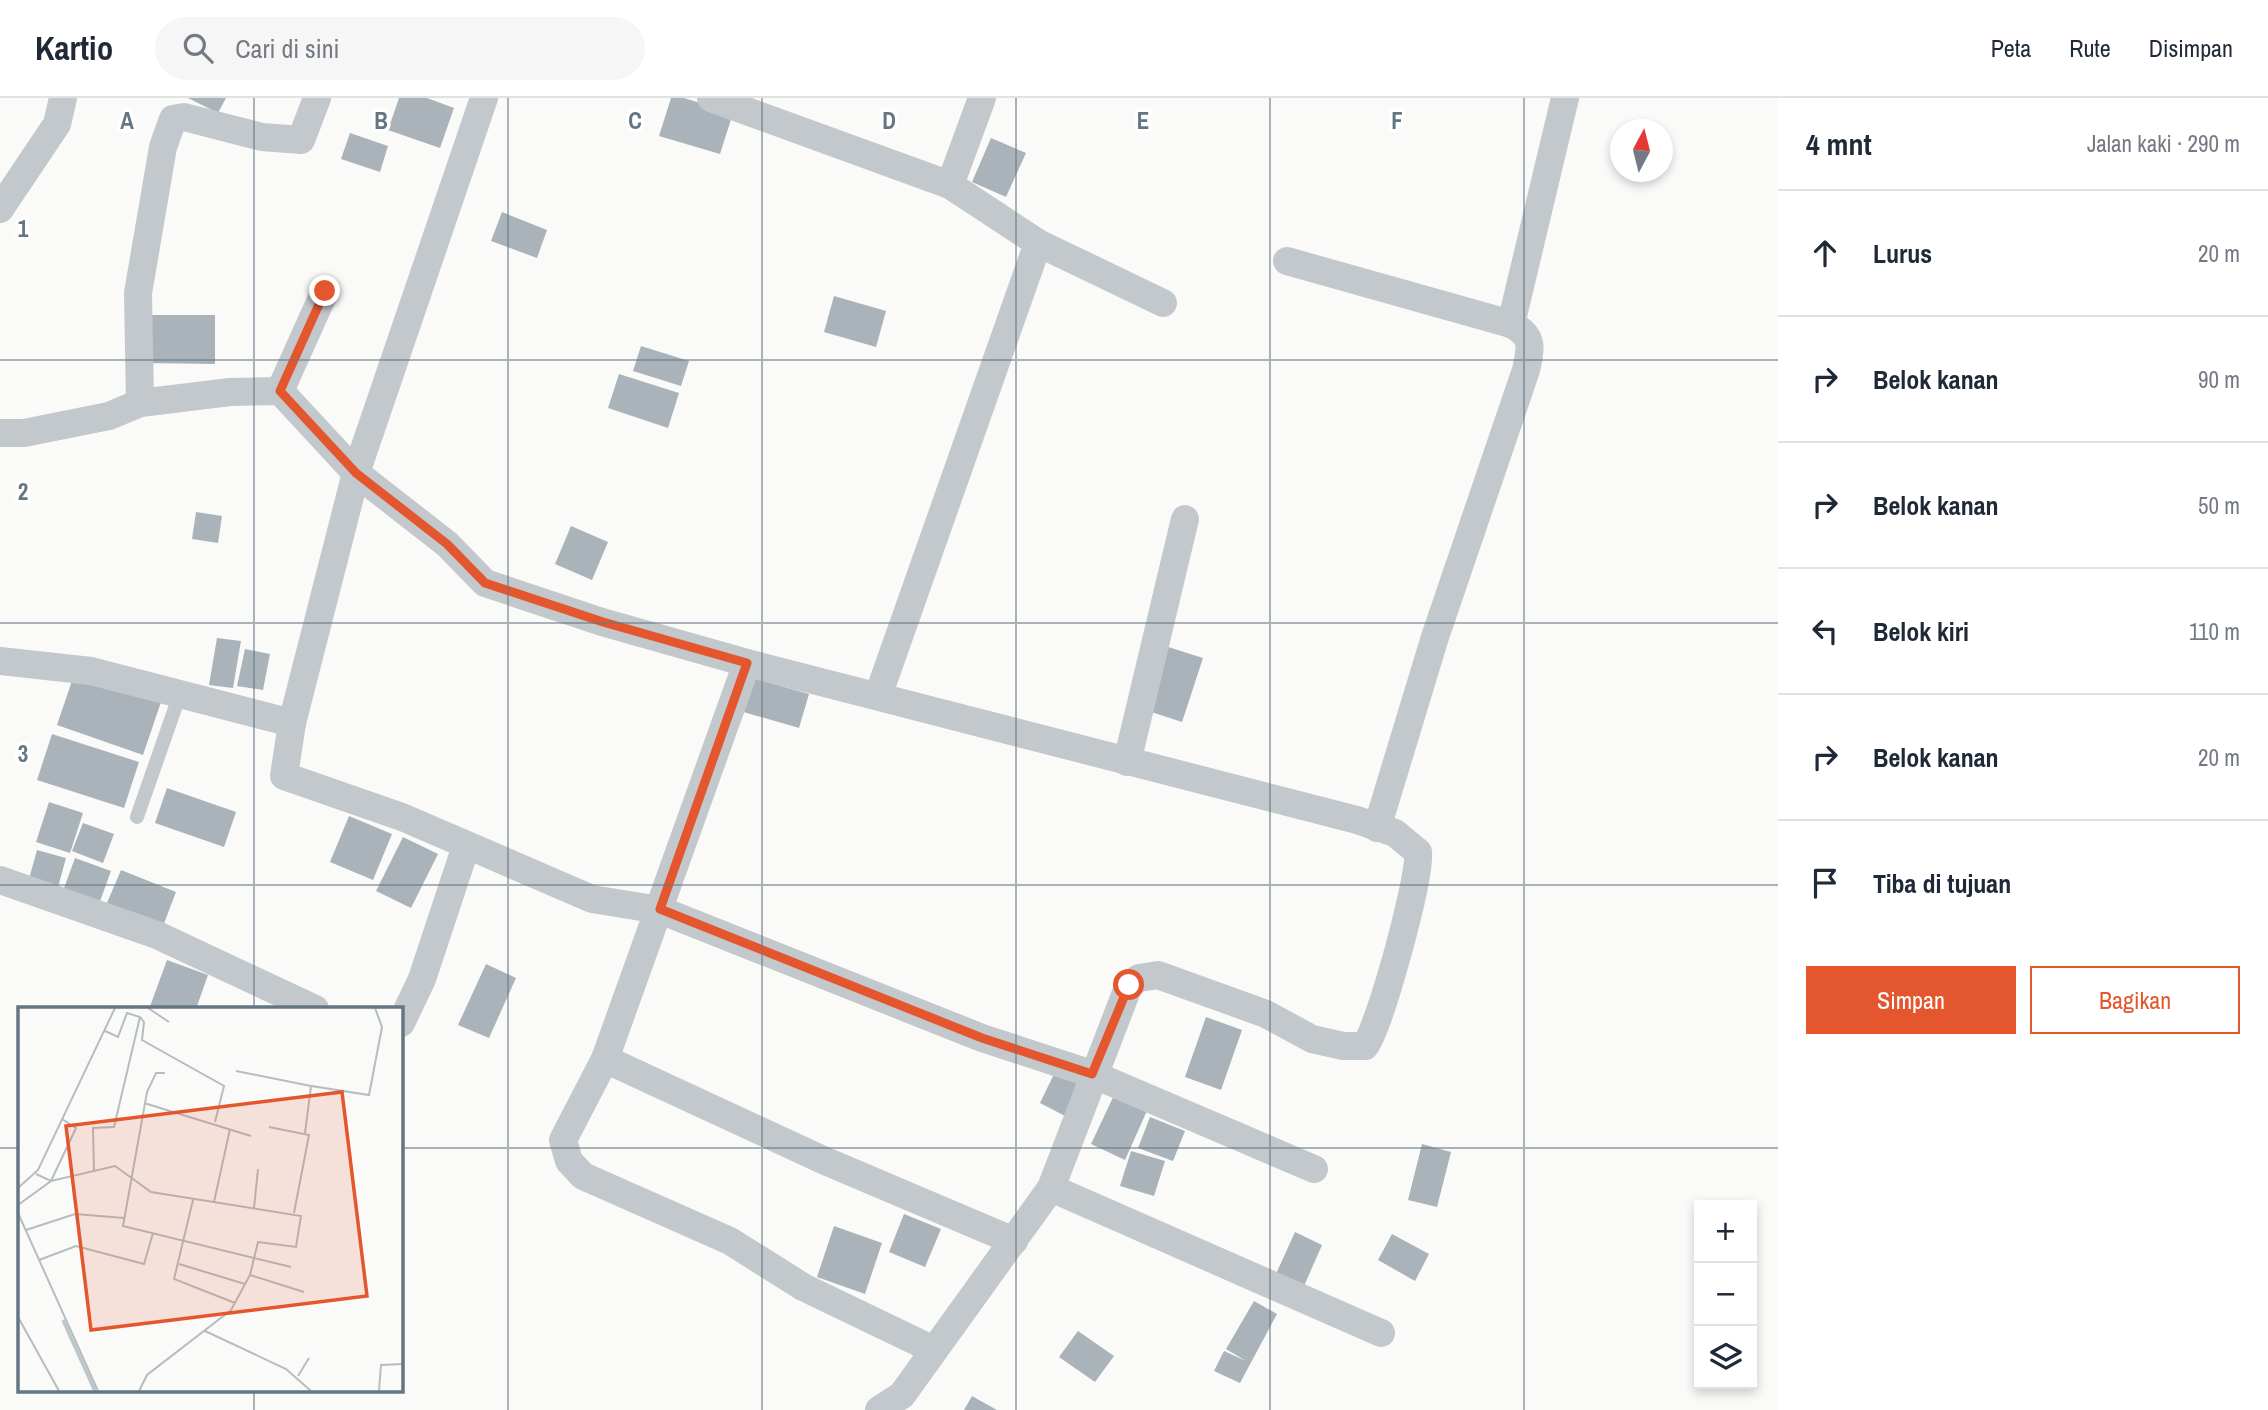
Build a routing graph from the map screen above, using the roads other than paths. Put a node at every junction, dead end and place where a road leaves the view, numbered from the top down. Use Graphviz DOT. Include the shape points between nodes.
graph roads {
  1 [pos="63,98"];
  2 [pos="317,98"];
  3 [pos="484,98"];
  4 [pos="711,98"];
  5 [pos="982,98"];
  6 [pos="1565,98"];
  7 [pos="950,185"];
  8 [pos="0,209"];
  9 [pos="1038,243"];
  10 [pos="1287,261"];
  11 [pos="325,291"];
  12 [pos="1163,303"];
  13 [pos="1511,324"];
  14 [pos="280,391"];
  15 [pos="139,403"];
  16 [pos="0,433"];
  17 [pos="356,473"];
  18 [pos="1185,519"];
  19 [pos="0,661"];
  20 [pos="747,663"];
  21 [pos="180,694"];
  22 [pos="878,696"];
  23 [pos="292,723"];
  24 [pos="1127,762"];
  25 [pos="136,817"];
  26 [pos="1377,828"];
  27 [pos="466,846"];
  28 [pos="0,880"];
  29 [pos="660,909"];
  30 [pos="311,1007"];
  31 [pos="402,1021"];
  32 [pos="605,1059"];
  33 [pos="1092,1074"];
  34 [pos="1314,1169"];
  35 [pos="1051,1188"];
  36 [pos="1014,1241"];
  37 [pos="1381,1333"];
  38 [pos="934,1350"];
  39 [pos="879,1410"];
  1 -- 8 [label="street" via="57,124"];
  2 -- 15 [label="street" via="301,140 262,137 184,117 173,119 163,147 138,293"];
  3 -- 17 [label="street"];
  4 -- 7 [label="street"];
  5 -- 7 [label="street"];
  6 -- 13 [label="street"];
  7 -- 9 [label="street"];
  9 -- 12 [label="street"];
  9 -- 22 [label="street"];
  10 -- 13 [label="street"];
  11 -- 14 [label="street"];
  13 -- 26 [label="street" via="1525,332 1532,344 1526,369 1434,637"];
  14 -- 15 [label="street"];
  14 -- 17 [label="street"];
  15 -- 16 [label="street" via="109,416 24,433"];
  17 -- 20 [label="street" via="447,544 485,583"];
  17 -- 23 [label="street"];
  18 -- 24 [label="street"];
  19 -- 21 [label="street" via="91,671"];
  20 -- 22 [label="street"];
  20 -- 29 [label="street"];
  21 -- 23 [label="street"];
  21 -- 25 [label="lane"];
  22 -- 24 [label="street"];
  23 -- 27 [label="street" via="283,769 287,779 402,817"];
  24 -- 26 [label="street"];
  26 -- 33 [label="street" via="1409,843 1419,860 1381,1012 1365,1046 1312,1039 1266,1014 1158,975 1129,985"];
  27 -- 29 [label="street" via="592,899"];
  27 -- 31 [label="street" via="422,979"];
  28 -- 30 [label="street" via="157,935"];
  29 -- 32 [label="street"];
  29 -- 33 [label="street" via="982,1038"];
  32 -- 36 [label="street" via="823,1160"];
  32 -- 38 [label="street" via="563,1140 564,1152 575,1169 730,1241 803,1287"];
  33 -- 34 [label="street"];
  33 -- 35 [label="street"];
  35 -- 36 [label="street"];
  35 -- 37 [label="street"];
  36 -- 38 [label="street"];
  38 -- 39 [label="street" via="902,1395"];
}
